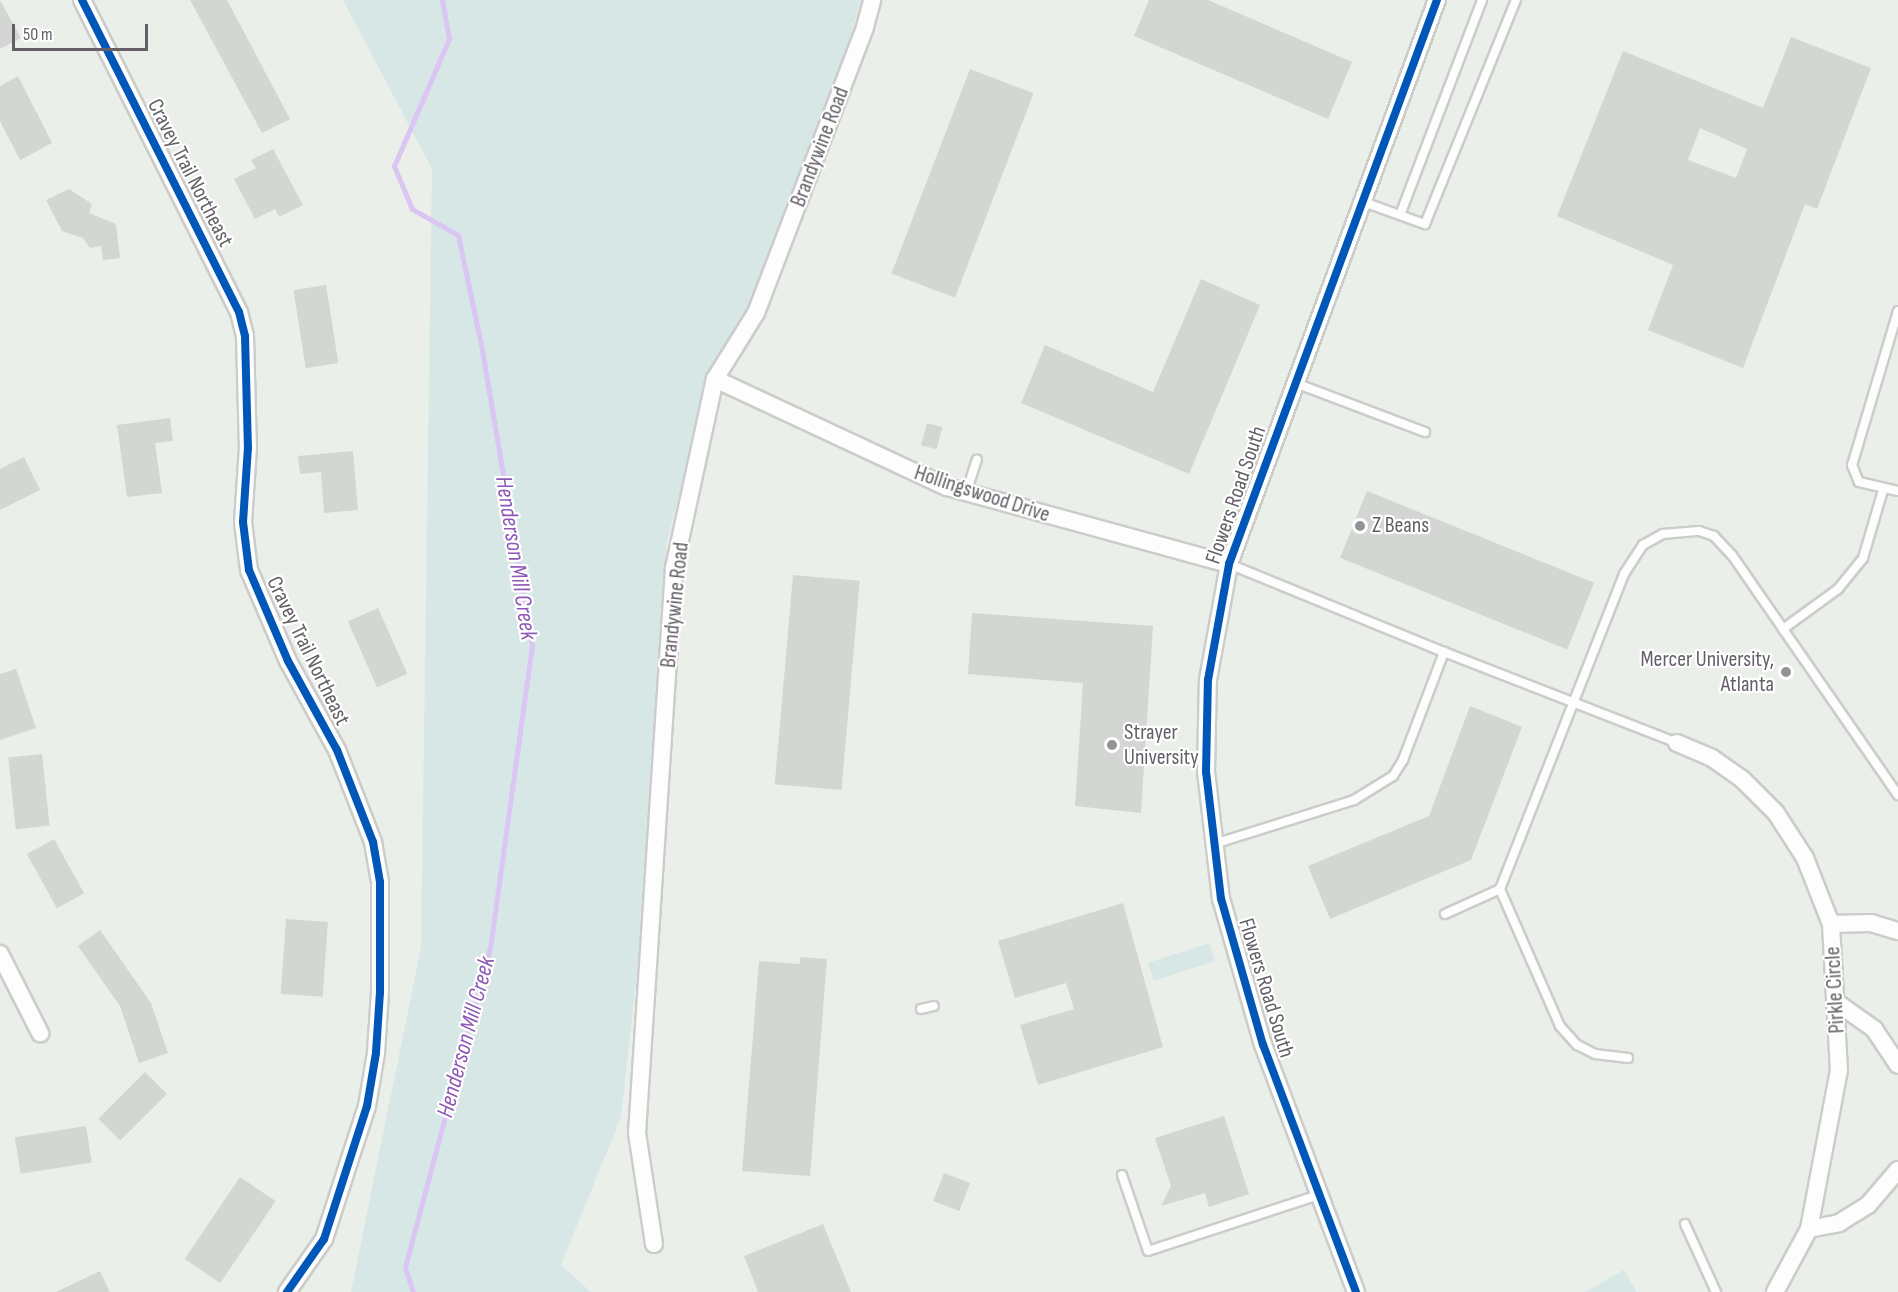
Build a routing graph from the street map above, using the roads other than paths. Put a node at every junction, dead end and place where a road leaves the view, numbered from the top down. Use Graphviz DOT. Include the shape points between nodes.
graph roads {
  1 [pos="81,0"];
  2 [pos="872,0"];
  3 [pos="1437,0"];
  4 [pos="1482,0"];
  5 [pos="1516,0"];
  6 [pos="1361,201"];
  7 [pos="1401,215"];
  8 [pos="1898,310"];
  9 [pos="715,379"];
  10 [pos="1294,383"];
  11 [pos="1425,432"];
  12 [pos="977,460"];
  13 [pos="967,490"];
  14 [pos="1883,490"];
  15 [pos="1898,491"];
  16 [pos="1229,564"];
  17 [pos="1783,629"];
  18 [pos="1444,652"];
  19 [pos="1571,701"];
  20 [pos="1677,743"];
  21 [pos="1898,795"];
  22 [pos="1214,844"];
  23 [pos="1500,889"];
  24 [pos="1445,914"];
  25 [pos="1832,924"];
  26 [pos="1898,931"];
  27 [pos="0,954"];
  28 [pos="1836,1002"];
  29 [pos="934,1006"];
  30 [pos="921,1009"];
  31 [pos="40,1033"];
  32 [pos="1628,1058"];
  33 [pos="1898,1065"];
  34 [pos="1898,1170"];
  35 [pos="1122,1175"];
  36 [pos="1318,1195"];
  37 [pos="1685,1224"];
  38 [pos="1809,1229"];
  39 [pos="654,1244"];
  40 [pos="287,1292"];
  41 [pos="1356,1292"];
  42 [pos="1716,1292"];
  43 [pos="1775,1292"];
  1 -- 40 [label="street, Cravey Trail Northeast" via="239,312 245,336 248,447 243,522 249,570 288,661 337,750 375,852 380,882 380,992 376,1053 366,1106 324,1239"];
  2 -- 9 [label="street, Brandywine Road" via="756,313"];
  3 -- 6 [label="street, Flowers Road South"];
  4 -- 7 [label="lane"];
  5 -- 7 [label="lane" via="1425,224"];
  6 -- 7 [label="lane"];
  6 -- 10 [label="street, Flowers Road South"];
  8 -- 14 [label="lane" via="1852,465 1859,482"];
  9 -- 13 [label="street, Hollingswood Drive" via="911,472 947,487"];
  9 -- 39 [label="street, Brandywine Road" via="674,580 637,1133"];
  10 -- 11 [label="lane"];
  10 -- 16 [label="street, Flowers Road South"];
  12 -- 13 [label="lane"];
  13 -- 16 [label="street, Hollingswood Drive" via="1004,504"];
  14 -- 15 [label="lane"];
  14 -- 17 [label="lane" via="1863,558 1838,589"];
  16 -- 18 [label="lane"];
  16 -- 22 [label="street, Flowers Road South" via="1208,680 1206,772"];
  17 -- 19 [label="lane" via="1732,555 1714,536 1699,531 1663,534 1643,545 1633,558"];
  17 -- 21 [label="lane"];
  18 -- 19 [label="lane"];
  18 -- 22 [label="lane" via="1403,760 1393,776 1353,800"];
  19 -- 20 [label="lane"];
  19 -- 23 [label="lane"];
  20 -- 25 [label="street, Pirkle Circle" via="1712,758 1776,813 1805,858"];
  22 -- 36 [label="street, Flowers Road South" via="1221,899 1263,1045"];
  23 -- 24 [label="lane"];
  23 -- 32 [label="lane" via="1560,1026 1577,1045 1595,1054"];
  25 -- 26 [label="street" via="1871,923"];
  25 -- 28 [label="street, Pirkle Circle"];
  27 -- 31 [label="street"];
  28 -- 33 [label="street" via="1874,1029"];
  28 -- 38 [label="street, Pirkle Circle" via="1839,1071"];
  29 -- 30 [label="lane"];
  34 -- 38 [label="street" via="1868,1205 1839,1223"];
  35 -- 36 [label="lane" via="1148,1251"];
  36 -- 41 [label="street, Flowers Road South"];
  37 -- 42 [label="lane"];
  38 -- 43 [label="street, Pirkle Circle"];
}
